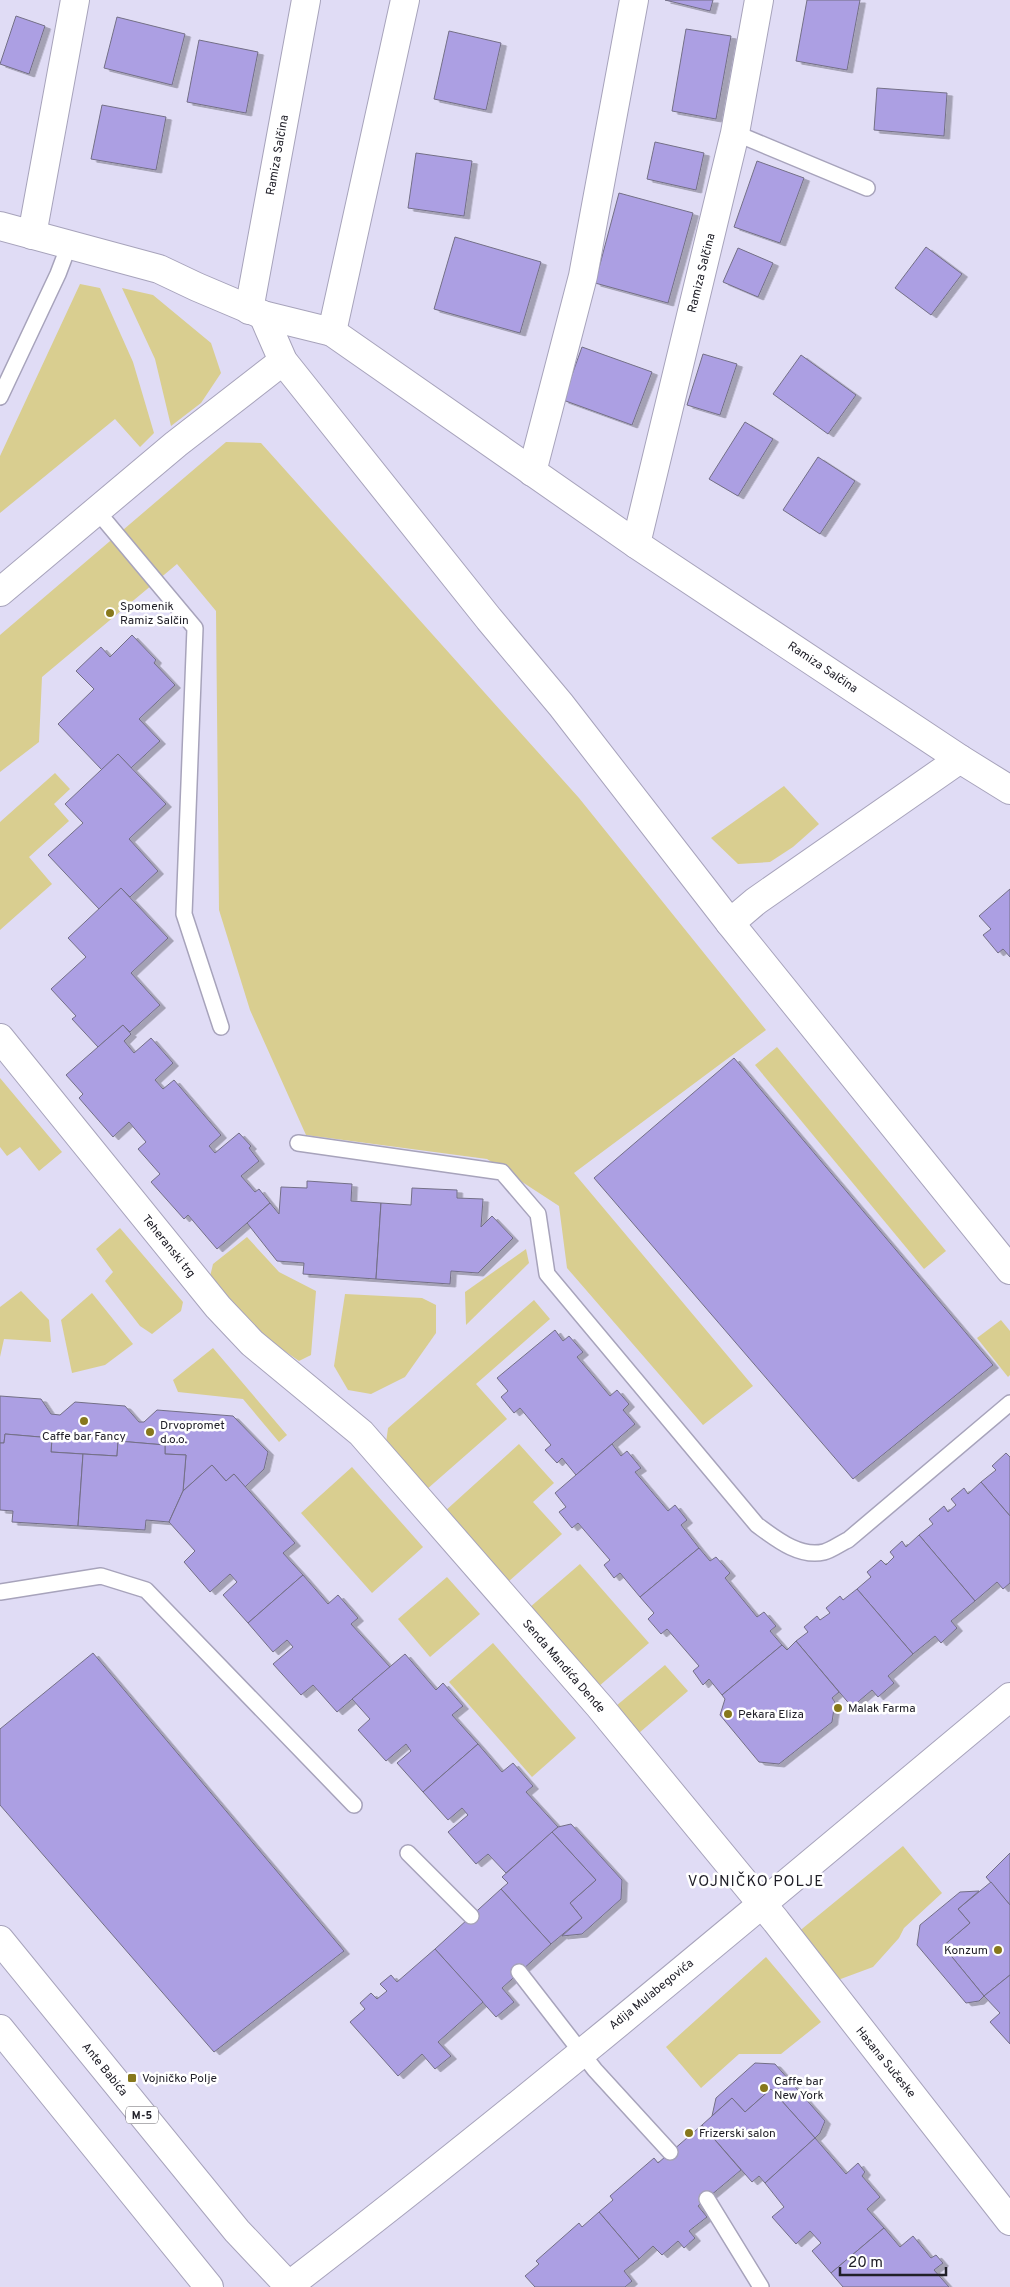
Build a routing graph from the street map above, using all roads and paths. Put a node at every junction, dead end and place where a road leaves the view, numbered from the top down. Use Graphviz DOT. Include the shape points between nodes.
graph roads {
  1 [pos="75,0"];
  2 [pos="306,0"];
  3 [pos="405,0"];
  4 [pos="634,0"];
  5 [pos="760,0"];
  6 [pos="735,133"];
  7 [pos="868,188"];
  8 [pos="0,226"];
  9 [pos="32,235"];
  10 [pos="68,245"];
  11 [pos="256,312"];
  12 [pos="332,332"];
  13 [pos="283,361"];
  14 [pos="0,397"];
  15 [pos="532,472"];
  16 [pos="97,511"];
  17 [pos="636,544"];
  18 [pos="0,592"];
  19 [pos="960,759"];
  20 [pos="1010,790"];
  21 [pos="730,923"];
  22 [pos="221,1027"];
  23 [pos="0,1038"];
  24 [pos="298,1143"];
  25 [pos="1010,1270"];
  26 [pos="1010,1403"];
  27 [pos="361,1433"];
  28 [pos="0,1592"];
  29 [pos="1010,1697"];
  30 [pos="354,1805"];
  31 [pos="408,1853"];
  32 [pos="762,1904"];
  33 [pos="471,1916"];
  34 [pos="0,1940"];
  35 [pos="519,1972"];
  36 [pos="0,2029"];
  37 [pos="580,2052"];
  38 [pos="670,2152"];
  39 [pos="707,2199"];
  40 [pos="1010,2221"];
  41 [pos="209,2287"];
  42 [pos="289,2287"];
  43 [pos="760,2287"];
  1 -- 9 [label="street"];
  2 -- 11 [label="street, Ramiza Salčina"];
  3 -- 12 [label="street"];
  4 -- 15 [label="street" via="584,276"];
  5 -- 6 [label="street, Ramiza Salčina"];
  6 -- 7 [label="lane"];
  6 -- 17 [label="street, Ramiza Salčina"];
  8 -- 9 [label="street, Ramiza Salčina"];
  9 -- 10 [label="street, Ramiza Salčina"];
  10 -- 11 [label="street, Ramiza Salčina" via="160,269"];
  10 -- 14 [label="lane" via="58,274"];
  11 -- 12 [label="street, Ramiza Salčina"];
  11 -- 13 [label="street"];
  12 -- 15 [label="street, Ramiza Salčina"];
  13 -- 16 [label="street" via="176,444"];
  13 -- 21 [label="street" via="561,705"];
  15 -- 17 [label="street, Ramiza Salčina"];
  16 -- 18 [label="street"];
  16 -- 22 [label="lane" via="195,628 184,914"];
  17 -- 19 [label="street, Ramiza Salčina"];
  19 -- 20 [label="street, Ramiza Salčina"];
  19 -- 21 [label="street" via="756,901"];
  21 -- 25 [label="street"];
  23 -- 27 [label="street, Teheranski trg" via="218,1307 252,1343"];
  24 -- 26 [label="lane" via="502,1172 538,1214 546,1274 756,1525 788,1546 823,1552 848,1540"];
  27 -- 32 [label="street, Senda Mandića Dende" via="600,1707"];
  28 -- 30 [label="lane" via="101,1576 146,1590"];
  29 -- 32 [label="street, Adija Mulabegovića"];
  31 -- 33 [label="lane"];
  32 -- 37 [label="street, Adija Mulabegovića"];
  32 -- 40 [label="street, Hasana Sučeske"];
  34 -- 42 [label="street, Ante Babića / M-5" via="237,2231"];
  35 -- 37 [label="lane"];
  36 -- 41 [label="street"];
  37 -- 38 [label="lane"];
  37 -- 42 [label="street, Adija Mulabegovića"];
  39 -- 43 [label="lane"];
}
